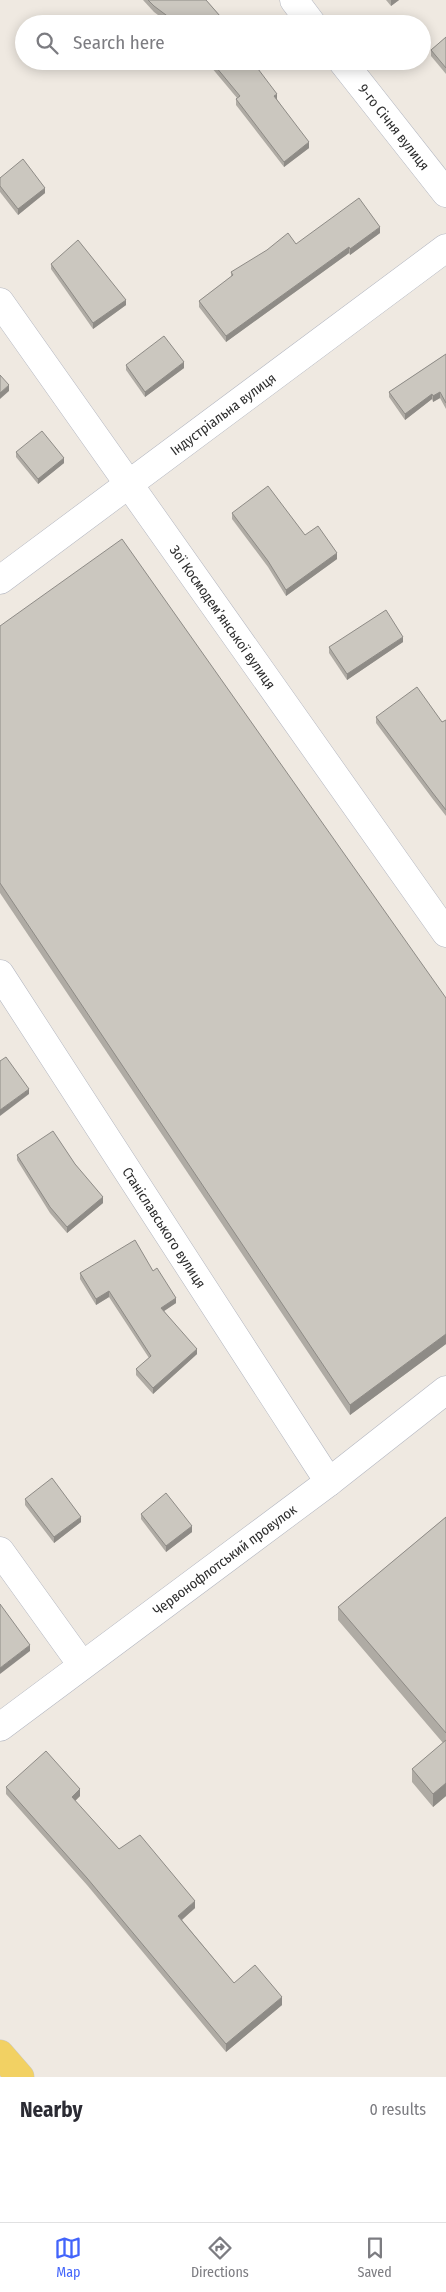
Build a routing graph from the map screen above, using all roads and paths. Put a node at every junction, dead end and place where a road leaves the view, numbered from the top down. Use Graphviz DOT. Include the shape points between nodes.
graph roads {
  1 [pos="294,0"];
  2 [pos="305,15"];
  3 [pos="349,70"];
  4 [pos="446,193"];
  5 [pos="446,248"];
  6 [pos="0,302"];
  7 [pos="129,482"];
  8 [pos="0,580"];
  9 [pos="446,934"];
  10 [pos="0,974"];
  11 [pos="446,1390"];
  12 [pos="329,1482"];
  13 [pos="0,1551"];
  14 [pos="82,1665"];
  15 [pos="0,1727"];
  16 [pos="0,2054"];
  17 [pos="20,2077"];
  1 -- 2 [label="street"];
  3 -- 4 [label="street, 9-го Січня вулиця"];
  5 -- 7 [label="street, Індустріальна вулиця"];
  6 -- 7 [label="street, Зої Космодем’янської вулиця"];
  7 -- 8 [label="street, Індустріальна вулиця"];
  7 -- 9 [label="street, Зої Космодем’янської вулиця"];
  10 -- 12 [label="street, Станіславського вулиця"];
  11 -- 12 [label="street, Червонофлотський провулок"];
  12 -- 14 [label="street, Червонофлотський провулок"];
  13 -- 14 [label="street"];
  14 -- 15 [label="street, Червонофлотський провулок"];
  16 -- 17 [label="main road"];
}
